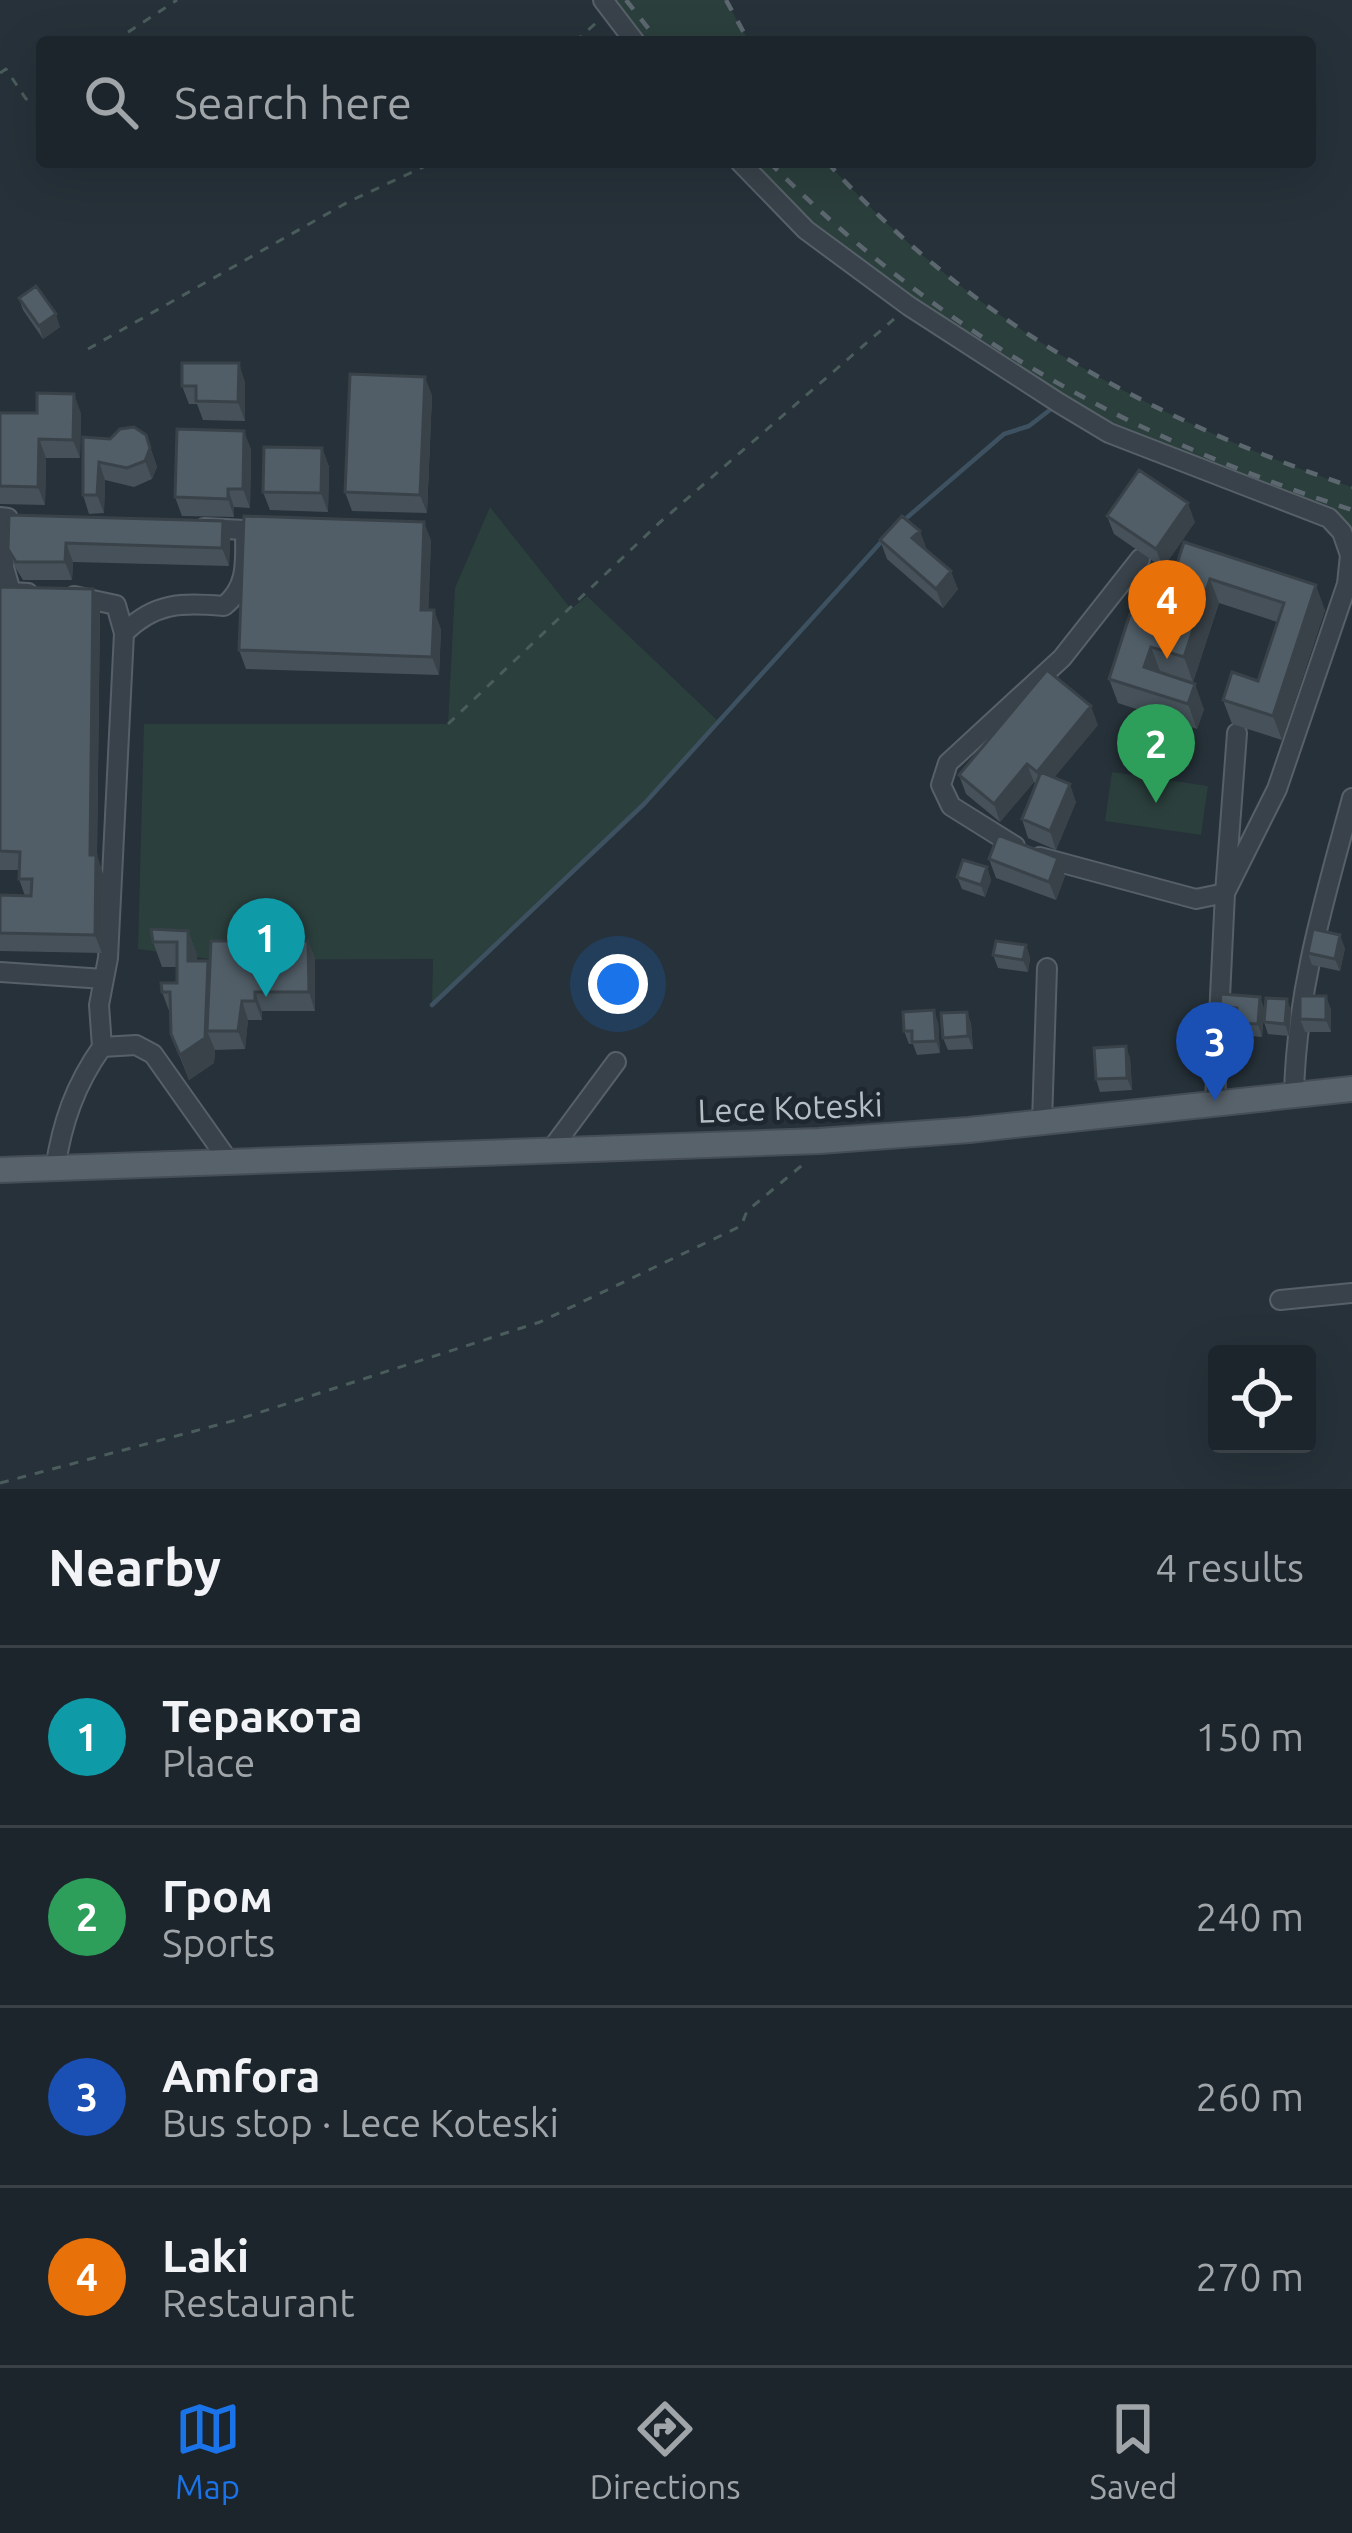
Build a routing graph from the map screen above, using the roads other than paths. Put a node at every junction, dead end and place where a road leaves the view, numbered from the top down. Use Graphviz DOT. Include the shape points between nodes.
graph roads {
  1 [pos="603,0"];
  2 [pos="630,36"];
  3 [pos="746,168"];
  4 [pos="4,518"];
  5 [pos="32,519"];
  6 [pos="174,526"];
  7 [pos="245,530"];
  8 [pos="267,531"];
  9 [pos="1140,560"];
  10 [pos="124,633"];
  11 [pos="1237,733"];
  12 [pos="1352,798"];
  13 [pos="1225,893"];
  14 [pos="1047,968"];
  15 [pos="0,972"];
  16 [pos="104,979"];
  17 [pos="102,1047"];
  18 [pos="616,1061"];
  19 [pos="1352,1089"];
  20 [pos="1294,1095"];
  21 [pos="1215,1101"];
  22 [pos="1042,1122"];
  23 [pos="553,1148"];
  24 [pos="228,1160"];
  25 [pos="55,1169"];
  26 [pos="0,1170"];
  27 [pos="1352,1293"];
  28 [pos="1280,1300"];
  1 -- 2 [label="street"];
  3 -- 13 [label="street" via="806,230 909,306 1109,433 1329,518 1342,532 1350,555 1338,616 1277,789"];
  4 -- 5 [label="street"];
  4 -- 10 [label="street" via="11,592 116,605"];
  6 -- 7 [label="street"];
  7 -- 8 [label="street"];
  7 -- 10 [label="street" via="245,572 224,606 176,602 145,612"];
  9 -- 13 [label="street" via="1063,658 947,763 941,785 951,806 1050,861 1196,899"];
  10 -- 16 [label="street"];
  11 -- 13 [label="street"];
  12 -- 20 [label="street" via="1306,967"];
  13 -- 21 [label="street"];
  14 -- 22 [label="street"];
  15 -- 16 [label="street"];
  16 -- 17 [label="street"];
  17 -- 24 [label="street" via="136,1045 153,1054"];
  17 -- 25 [label="street" via="76,1091"];
  18 -- 23 [label="street"];
  19 -- 20 [label="main road, Lece Koteski"];
  20 -- 21 [label="main road, Lece Koteski"];
  21 -- 22 [label="main road, Lece Koteski"];
  22 -- 23 [label="main road, Lece Koteski" via="819,1141"];
  23 -- 24 [label="main road, Lece Koteski"];
  24 -- 25 [label="main road, Lece Koteski"];
  25 -- 26 [label="main road, Lece Koteski"];
  27 -- 28 [label="street"];
}
